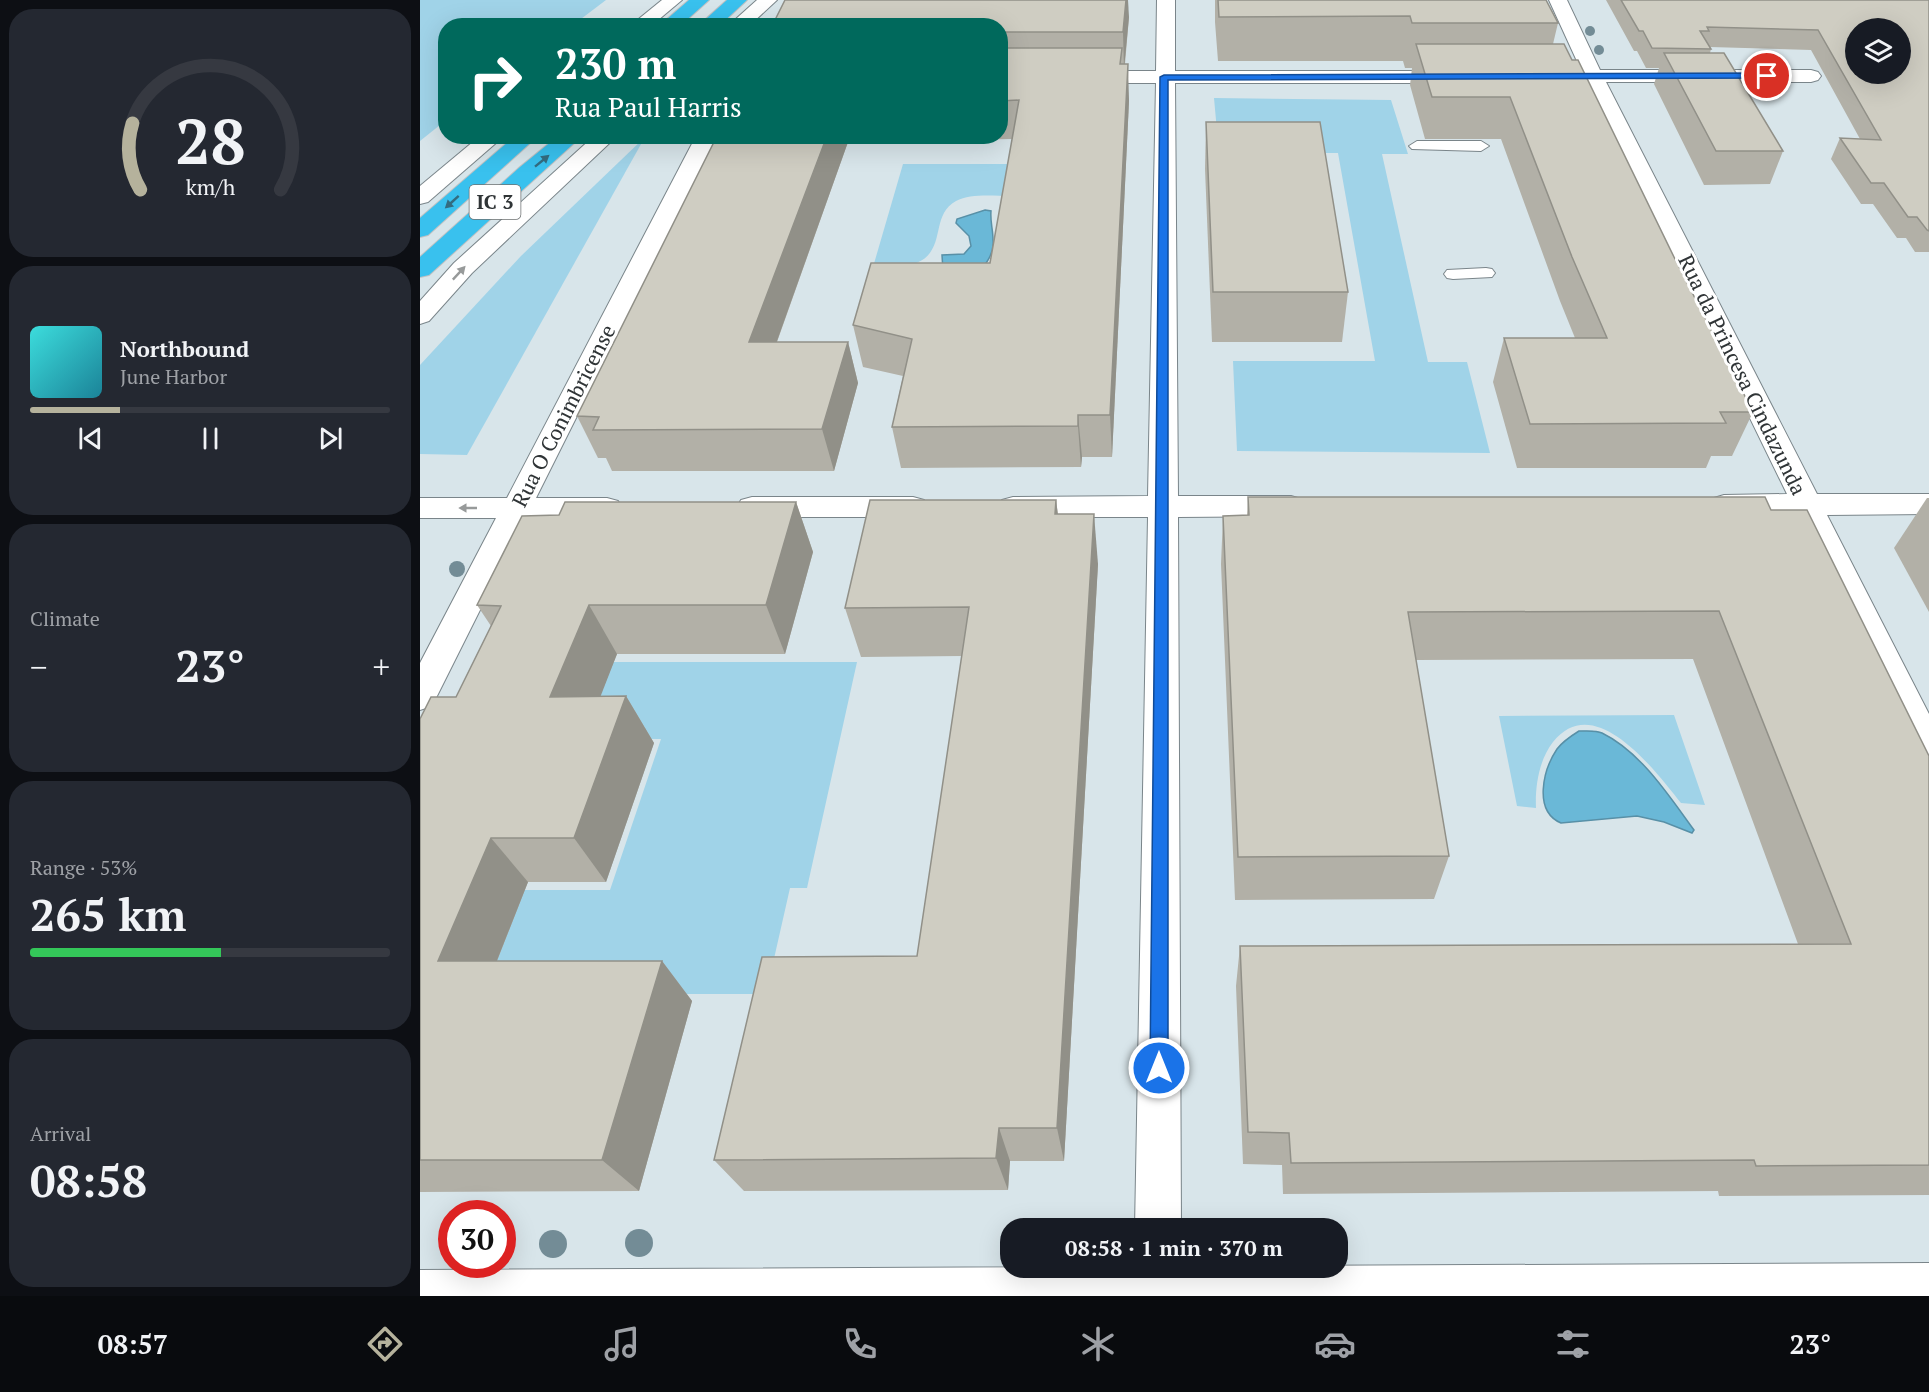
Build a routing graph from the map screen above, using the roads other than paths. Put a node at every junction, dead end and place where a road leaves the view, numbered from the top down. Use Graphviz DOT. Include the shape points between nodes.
graph roads {
  1 [pos="673,0"];
  2 [pos="700,0"];
  3 [pos="738,0"];
  4 [pos="768,0"];
  5 [pos="776,0"];
  6 [pos="1166,0"];
  7 [pos="1558,0"];
  8 [pos="649,18"];
  9 [pos="678,18"];
  10 [pos="717,18"];
  11 [pos="747,18"];
  12 [pos="768,18"];
  13 [pos="1478,76"];
  14 [pos="1559,76"];
  15 [pos="1593,76"];
  16 [pos="1811,76"];
  17 [pos="1008,77"];
  18 [pos="1164,77"];
  19 [pos="484,144"];
  20 [pos="519,144"];
  21 [pos="562,144"];
  22 [pos="598,144"];
  23 [pos="703,144"];
  24 [pos="1417,146"];
  25 [pos="1481,146"];
  26 [pos="420,197"];
  27 [pos="420,230"];
  28 [pos="420,270"];
  29 [pos="1486,273"];
  30 [pos="1454,274"];
  31 [pos="420,316"];
  32 [pos="1929,504"];
  33 [pos="1692,505"];
  34 [pos="1807,505"];
  35 [pos="1162,506"];
  36 [pos="1323,506"];
  37 [pos="940,507"];
  38 [pos="988,507"];
  39 [pos="420,508"];
  40 [pos="516,508"];
  41 [pos="630,508"];
  42 [pos="725,508"];
  43 [pos="420,696"];
  44 [pos="1929,749"];
  45 [pos="1158,1218"];
  46 [pos="1157,1285"];
  47 [pos="1929,1287"];
  48 [pos="420,1294"];
  1 -- 8 [label="street"];
  2 -- 9 [label="highway"];
  3 -- 10 [label="highway"];
  4 -- 11 [label="street"];
  5 -- 12 [label="street"];
  6 -- 18 [label="street"];
  7 -- 15 [label="street, Rua da Princesa Cindazunda"];
  13 -- 18 [label="street"];
  14 -- 15 [label="street"];
  15 -- 16 [label="street"];
  15 -- 34 [label="street, Rua da Princesa Cindazunda"];
  17 -- 18 [label="street"];
  18 -- 35 [label="street"];
  19 -- 26 [label="street"];
  20 -- 27 [label="highway, IC 3, one-way"];
  28 -- 21 [label="highway, IC 3, one-way"];
  31 -- 22 [label="street, one-way" via="463,268"];
  23 -- 40 [label="street, Rua O Conimbricense"];
  24 -- 25 [label="lane"];
  29 -- 30 [label="lane"];
  32 -- 34 [label="street"];
  33 -- 34 [label="street"];
  34 -- 44 [label="street, Rua da Princesa Cindazunda"];
  35 -- 36 [label="street"];
  35 -- 38 [label="street"];
  35 -- 45 [label="street"];
  37 -- 42 [label="street"];
  40 -- 39 [label="street, one-way"];
  40 -- 41 [label="street"];
  40 -- 43 [label="street, Rua O Conimbricense"];
  46 -- 47 [label="street"];
  46 -- 48 [label="street"];
}
